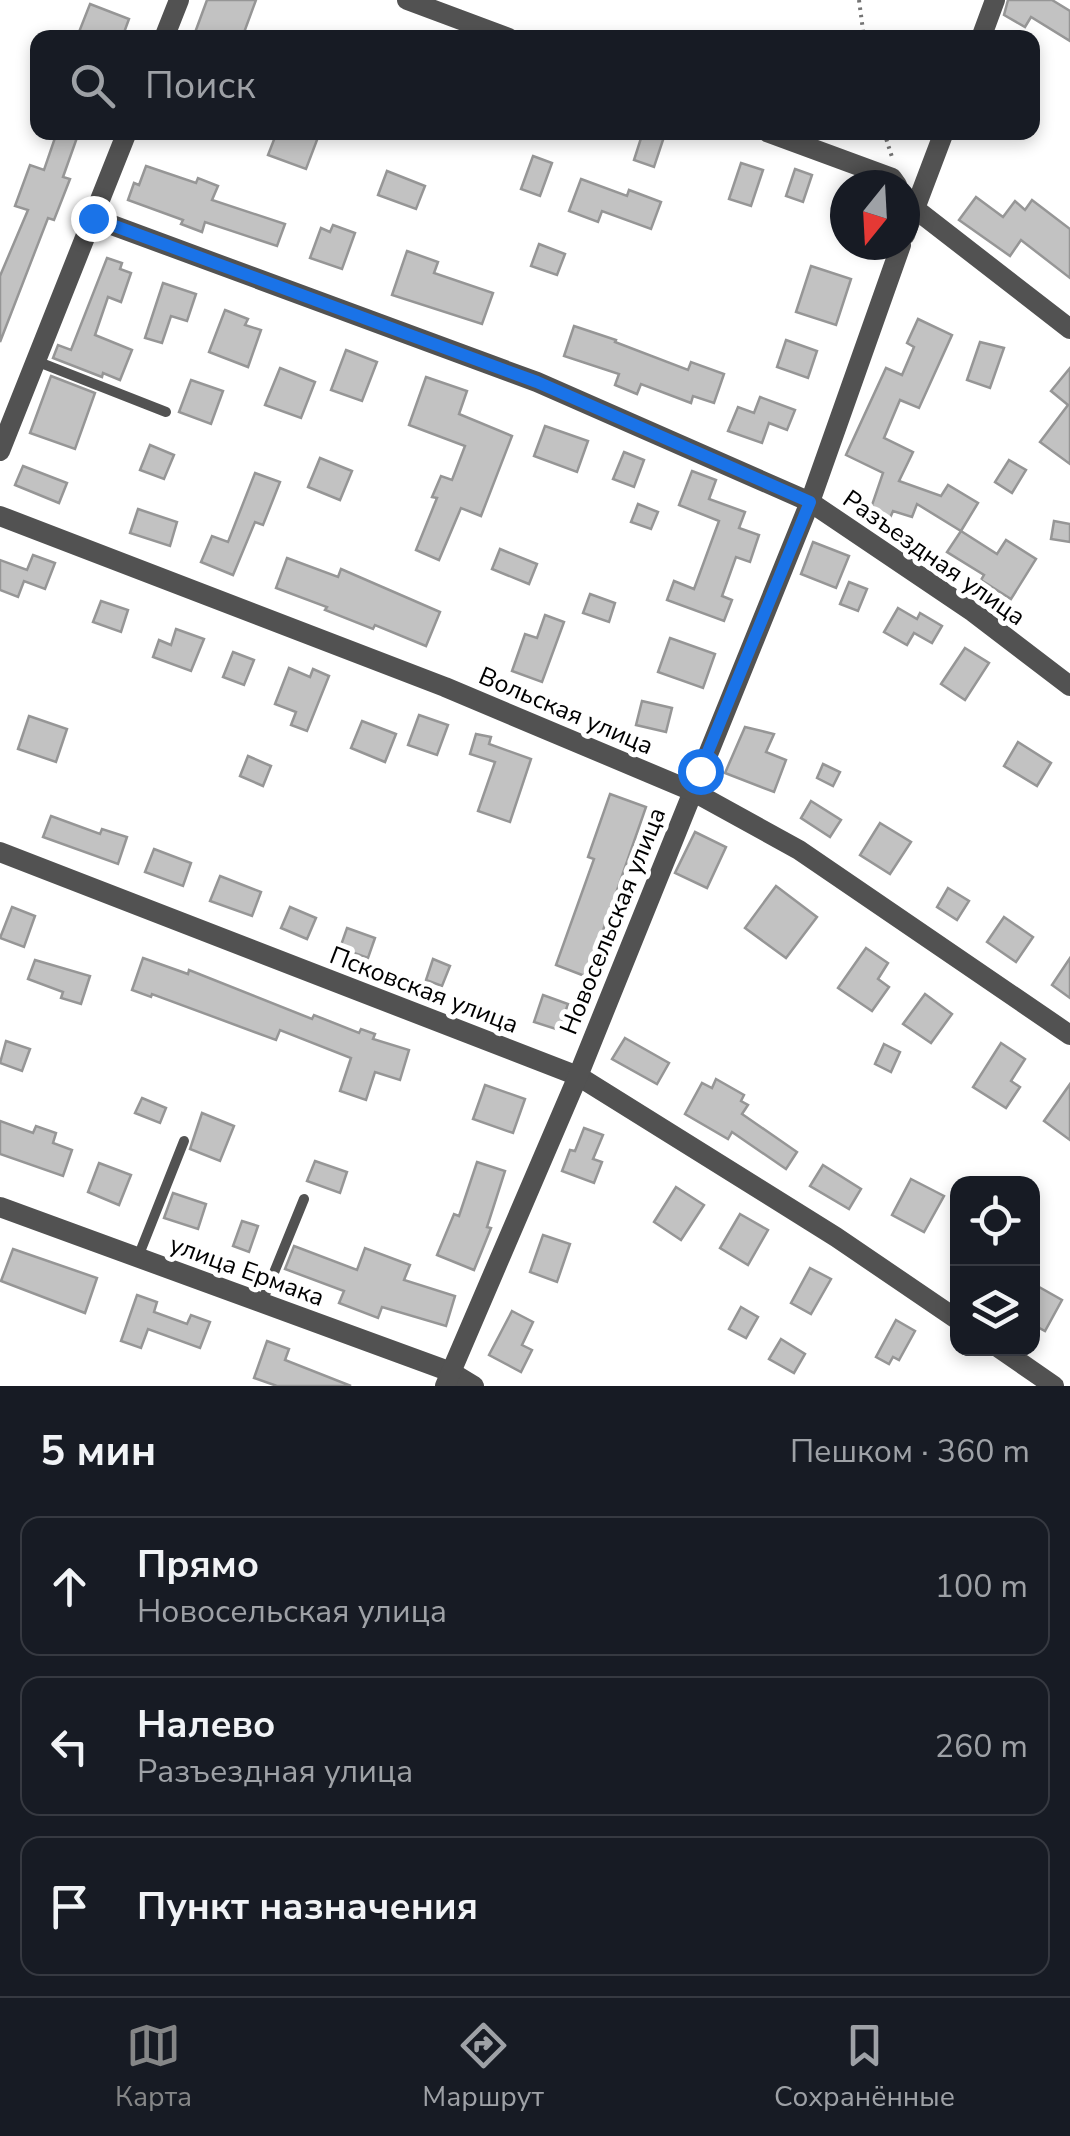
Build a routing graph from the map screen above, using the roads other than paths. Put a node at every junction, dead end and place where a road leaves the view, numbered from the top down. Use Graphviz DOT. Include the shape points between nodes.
graph roads {
  1 [pos="179,0"];
  2 [pos="407,0"];
  3 [pos="995,0"];
  4 [pos="437,5"];
  5 [pos="167,30"];
  6 [pos="492,30"];
  7 [pos="983,30"];
  8 [pos="124,140"];
  9 [pos="789,140"];
  10 [pos="940,140"];
  11 [pos="870,170"];
  12 [pos="920,181"];
  13 [pos="920,210"];
  14 [pos="93,218"];
  15 [pos="897,260"];
  16 [pos="1070,330"];
  17 [pos="36,361"];
  18 [pos="166,412"];
  19 [pos="0,451"];
  20 [pos="810,502"];
  21 [pos="0,516"];
  22 [pos="1070,686"];
  23 [pos="692,791"];
  24 [pos="0,852"];
  25 [pos="1070,1035"];
  26 [pos="578,1076"];
  27 [pos="184,1141"];
  28 [pos="304,1199"];
  29 [pos="0,1207"];
  30 [pos="138,1257"];
  31 [pos="262,1303"];
  32 [pos="950,1315"];
  33 [pos="1011,1356"];
  34 [pos="448,1379"];
  35 [pos="474,1386"];
  36 [pos="1054,1386"];
  1 -- 5 [label="street"];
  2 -- 4 [label="street"];
  3 -- 7 [label="street"];
  4 -- 6 [label="street"];
  8 -- 14 [label="street"];
  9 -- 11 [label="street"];
  10 -- 12 [label="street"];
  13 -- 16 [label="street"];
  14 -- 17 [label="street"];
  14 -- 20 [label="street, Разъездная улица" via="537,382"];
  15 -- 20 [label="street, Новосельская улица"];
  17 -- 18 [label="lane"];
  17 -- 19 [label="street"];
  20 -- 22 [label="street, Разъездная улица"];
  20 -- 23 [label="street, Новосельская улица"];
  21 -- 23 [label="street, Вольская улица"];
  23 -- 25 [label="street, Вольская улица" via="799,850"];
  23 -- 26 [label="street, Новосельская улица"];
  24 -- 26 [label="street, Псковская улица"];
  26 -- 32 [label="street, Псковская улица"];
  26 -- 34 [label="street, Новосельская улица"];
  27 -- 30 [label="lane"];
  28 -- 31 [label="lane"];
  29 -- 30 [label="street, улица Ермака"];
  30 -- 31 [label="street, улица Ермака"];
  31 -- 34 [label="street, улица Ермака"];
  33 -- 36 [label="street"];
  34 -- 35 [label="street, улица Ермака"];
}
